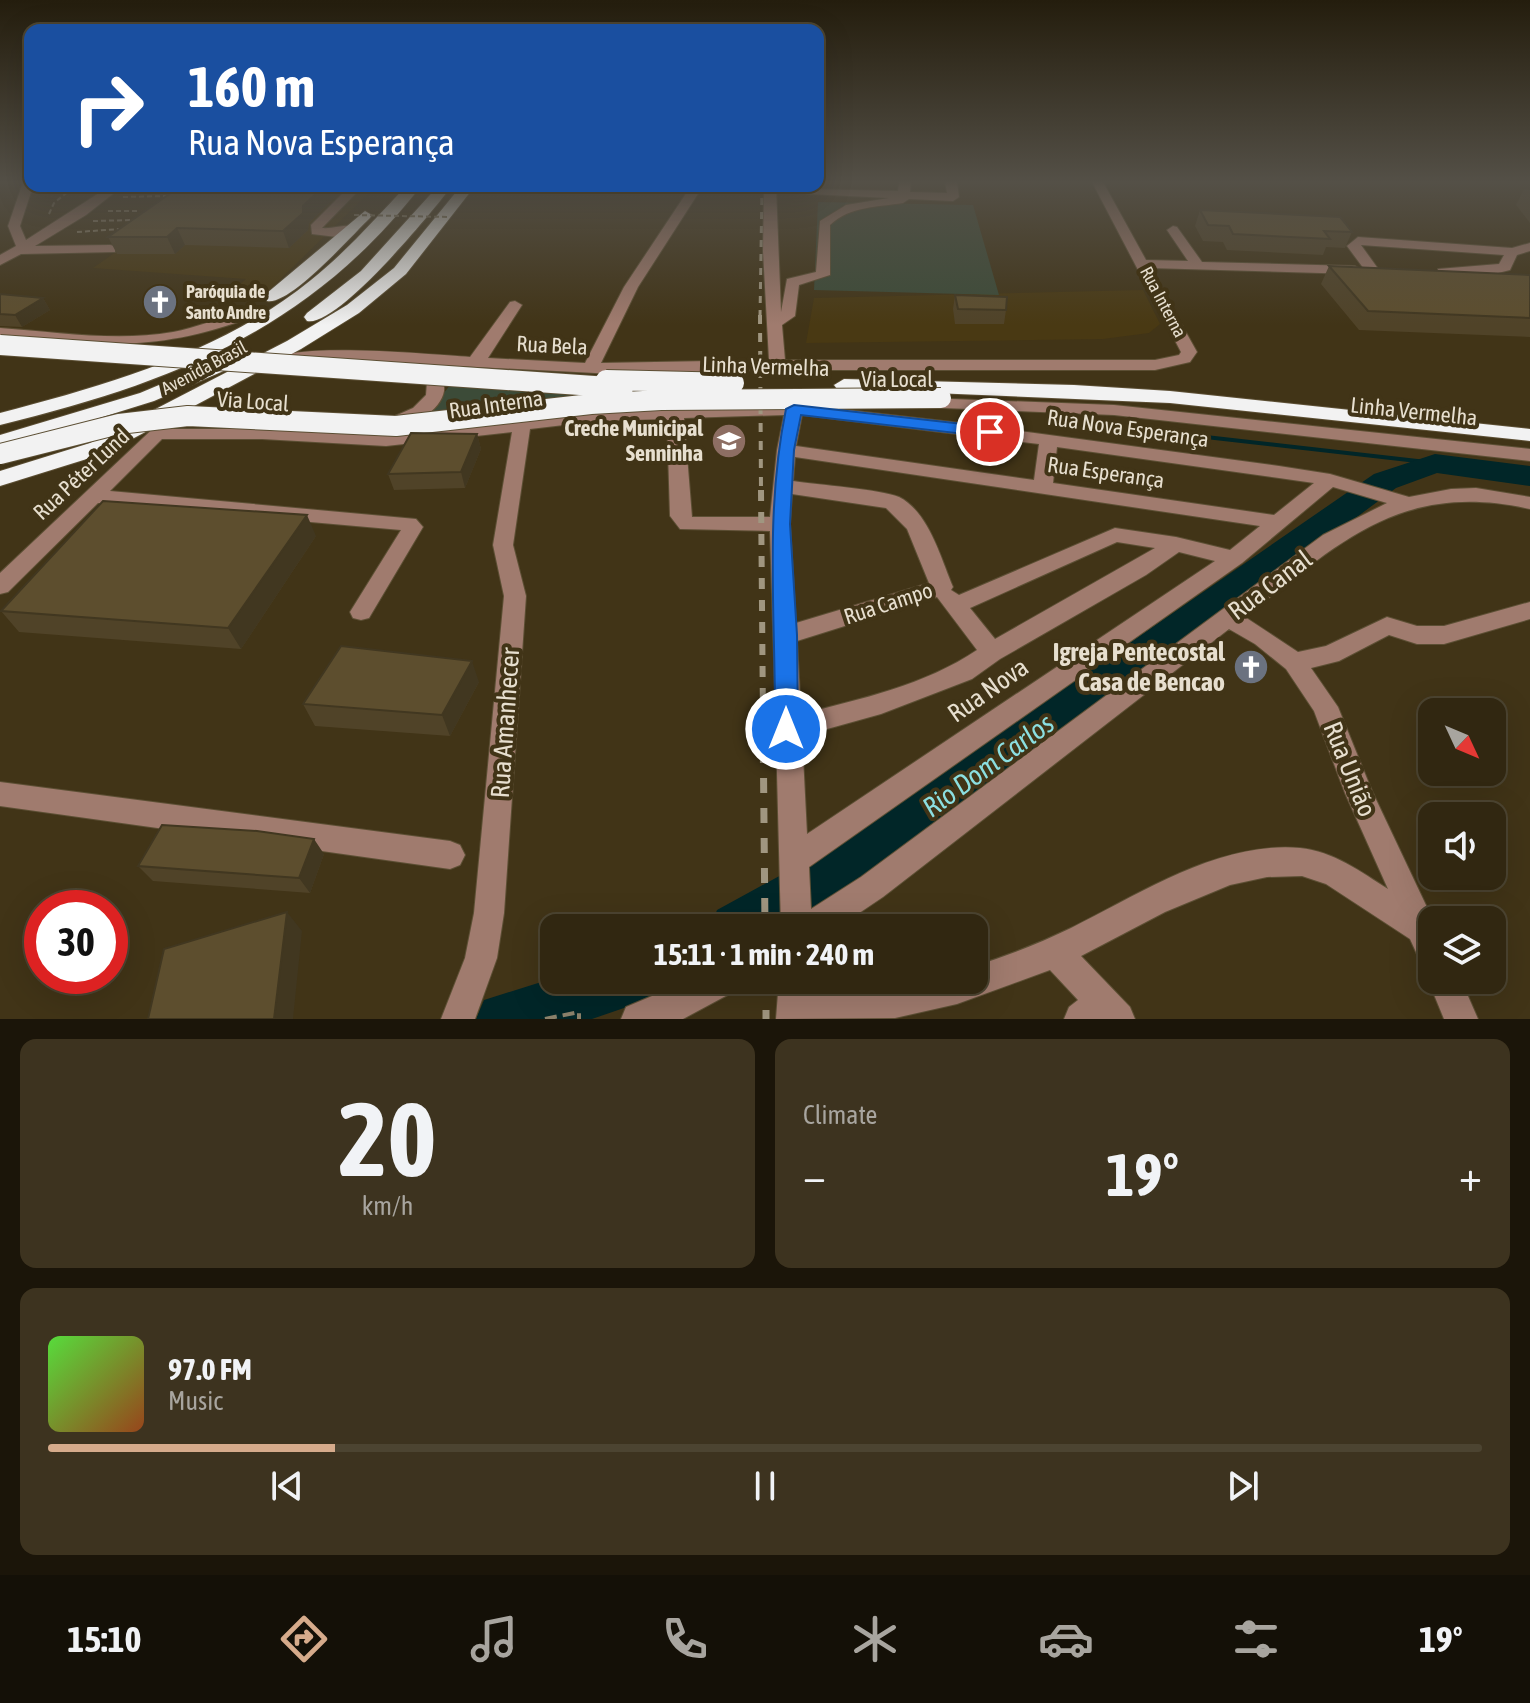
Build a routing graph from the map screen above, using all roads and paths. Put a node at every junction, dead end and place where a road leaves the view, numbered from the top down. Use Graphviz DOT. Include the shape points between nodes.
graph roads {
  1 [pos="15,230"];
  2 [pos="43,230"];
  3 [pos="53,230"];
  4 [pos="113,230"];
  5 [pos="316,230"];
  6 [pos="335,230"];
  7 [pos="345,230"];
  8 [pos="372,230"];
  9 [pos="407,230"];
  10 [pos="422,230"];
  11 [pos="434,230"];
  12 [pos="669,230"];
  13 [pos="771,230"];
  14 [pos="824,230"];
  15 [pos="1124,230"];
  16 [pos="1173,230"];
  17 [pos="48,233"];
  18 [pos="1530,247"];
  19 [pos="19,248"];
  20 [pos="110,249"];
  21 [pos="1512,252"];
  22 [pos="0,261"];
  23 [pos="1143,264"];
  24 [pos="1198,266"];
  25 [pos="1372,270"];
  26 [pos="1387,270"];
  27 [pos="1435,271"];
  28 [pos="515,305"];
  29 [pos="324,309"];
  30 [pos="239,317"];
  31 [pos="774,323"];
  32 [pos="318,331"];
  33 [pos="0,336"];
  34 [pos="0,345"];
  35 [pos="326,355"];
  36 [pos="428,360"];
  37 [pos="473,363"];
  38 [pos="777,365"];
  39 [pos="252,368"];
  40 [pos="590,369"];
  41 [pos="195,397"];
  42 [pos="941,398"];
  43 [pos="0,403"];
  44 [pos="794,409"];
  45 [pos="675,412"];
  46 [pos="0,419"];
  47 [pos="522,424"];
  48 [pos="163,429"];
  49 [pos="374,432"];
  50 [pos="1530,435"];
  51 [pos="356,441"];
  52 [pos="1048,441"];
  53 [pos="0,442"];
  54 [pos="786,450"];
  55 [pos="1530,452"];
  56 [pos="0,454"];
  57 [pos="0,479"];
  58 [pos="1339,483"];
  59 [pos="782,486"];
  60 [pos="1043,487"];
  61 [pos="90,496"];
  62 [pos="1397,500"];
  63 [pos="1530,503"];
  64 [pos="1277,522"];
  65 [pos="780,524"];
  66 [pos="1176,544"];
  67 [pos="1234,558"];
  68 [pos="0,586"];
  69 [pos="948,596"];
  70 [pos="1530,610"];
  71 [pos="361,612"];
  72 [pos="1228,618"];
  73 [pos="787,635"];
  74 [pos="992,652"];
  75 [pos="1294,662"];
  76 [pos="786,729"];
  77 [pos="0,794"];
  78 [pos="450,855"];
  79 [pos="794,871"];
  80 [pos="800,914"];
  81 [pos="819,914"];
  82 [pos="1418,921"];
  83 [pos="1418,933"];
  84 [pos="1055,952"];
  85 [pos="697,994"];
  86 [pos="1450,994"];
  87 [pos="793,1004"];
  88 [pos="460,1013"];
  89 [pos="1100,1013"];
  90 [pos="559,1018"];
  91 [pos="545,1019"];
  92 [pos="579,1019"];
  93 [pos="638,1019"];
  94 [pos="1461,1019"];
  1 -- 19 [label="street"];
  2 -- 17 [label="path"];
  3 -- 17 [label="street"];
  4 -- 17 [label="path"];
  5 -- 6 [label="street" via="325,234"];
  7 -- 30 [label="highway, Avenida Brasil" via="295,281"];
  8 -- 46 [label="highway, Avenida Brasil" via="331,273 271,316 127,381"];
  9 -- 29 [label="highway, Avenida Brasil" via="367,275"];
  10 -- 29 [label="highway" via="384,270"];
  11 -- 32 [label="highway, Avenida Brasil" via="400,271"];
  12 -- 40 [label="street" via="631,287"];
  13 -- 31 [label="street"];
  14 -- 31 [label="street" via="823,275 792,282 788,316"];
  15 -- 23 [label="street, Rua Interna"];
  16 -- 24 [label="street"];
  17 -- 19 [label="street"];
  18 -- 21 [label="street"];
  19 -- 20 [label="street"];
  19 -- 22 [label="street"];
  21 -- 25 [label="street" via="1358,241 1354,246"];
  21 -- 27 [label="street" via="1505,267 1490,271"];
  23 -- 24 [label="street"];
  23 -- 38 [label="street, Rua Interna" via="1189,352 1184,359 1155,365"];
  24 -- 25 [label="street"];
  25 -- 26 [label="street"];
  28 -- 37 [label="street"];
  29 -- 53 [label="highway, Avenida Brasil" via="256,350 184,382"];
  30 -- 33 [label="street" via="159,339"];
  30 -- 43 [label="highway, Avenida Brasil" via="146,359"];
  31 -- 38 [label="street"];
  32 -- 35 [label="street" via="312,347"];
  32 -- 39 [label="highway, Avenida Brasil"];
  33 -- 50 [label="highway, Linha Vermelha, bridge" via="625,382 1129,394"];
  34 -- 42 [label="highway, Linha Vermelha, bridge" via="558,385"];
  35 -- 36 [label="street, Rua Bela"];
  35 -- 39 [label="street, Rua Bela"];
  36 -- 37 [label="street, Rua Bela"];
  36 -- 49 [label="street" via="436,389 431,402"];
  37 -- 40 [label="street, Rua Bela"];
  38 -- 40 [label="street, Rua Bela"];
  39 -- 41 [label="highway, Avenida Brasil"];
  41 -- 48 [label="street, Rua Péter Lund"];
  41 -- 57 [label="highway, Avenida Brasil" via="98,448"];
  42 -- 55 [label="highway, Linha Vermelha" via="1174,410"];
  42 -- 56 [label="highway, bridge" via="616,402 396,426 178,417 119,424"];
  44 -- 45 [label="street, Rua Interna"];
  44 -- 52 [label="street, Rua Nova Esperança"];
  44 -- 54 [label="street"];
  45 -- 47 [label="street, Rua Interna"];
  45 -- 65 [label="street" via="682,521"];
  47 -- 51 [label="street, Rua Interna" via="445,436"];
  47 -- 88 [label="street, Rua Amanhecer" via="503,545 515,596 492,890 481,958"];
  48 -- 49 [label="street, Via Local" via="198,421"];
  48 -- 51 [label="street, Rua Interna"];
  48 -- 61 [label="street, Rua Péter Lund"];
  49 -- 51 [label="street"];
  49 -- 55 [label="street, Via Local" via="591,408 990,404 1202,418"];
  52 -- 58 [label="street, Rua Nova Esperança"];
  52 -- 60 [label="street"];
  54 -- 59 [label="street"];
  54 -- 60 [label="street, Rua Esperança"];
  58 -- 62 [label="street, Rua Nova Esperança"];
  58 -- 64 [label="street, Rua Nova"];
  59 -- 65 [label="street"];
  59 -- 69 [label="street, Rua Campo" via="892,502 913,521"];
  60 -- 64 [label="street, Rua Esperança"];
  61 -- 68 [label="street, Rua Péter Lund"];
  61 -- 71 [label="street" via="404,521 413,527"];
  62 -- 63 [label="street, Rua Canal" via="1493,495"];
  62 -- 72 [label="street, Rua Canal" via="1330,540"];
  64 -- 67 [label="street, Rua Nova"];
  65 -- 73 [label="street"];
  66 -- 67 [label="street"];
  66 -- 69 [label="street" via="1115,535"];
  66 -- 74 [label="street"];
  67 -- 79 [label="street, Rua Nova"];
  69 -- 73 [label="street, Rua Campo"];
  69 -- 74 [label="street"];
  70 -- 75 [label="street" via="1430,635 1387,626 1331,654"];
  72 -- 75 [label="street, Rua União"];
  72 -- 81 [label="street, Rua Canal" via="872,887"];
  73 -- 76 [label="street"];
  74 -- 76 [label="street" via="924,689"];
  75 -- 82 [label="street, Rua União" via="1330,719"];
  76 -- 79 [label="street"];
  77 -- 78 [label="street"];
  79 -- 80 [label="street"];
  83 -- 84 [label="street" via="1334,872 1289,859 1209,879"];
  84 -- 87 [label="street" via="934,996 868,1008"];
  84 -- 89 [label="street"];
  85 -- 93 [label="street"];
  86 -- 94 [label="street"];
  90 -- 91 [label="path"];
  90 -- 92 [label="path" via="579,1012"];
}
